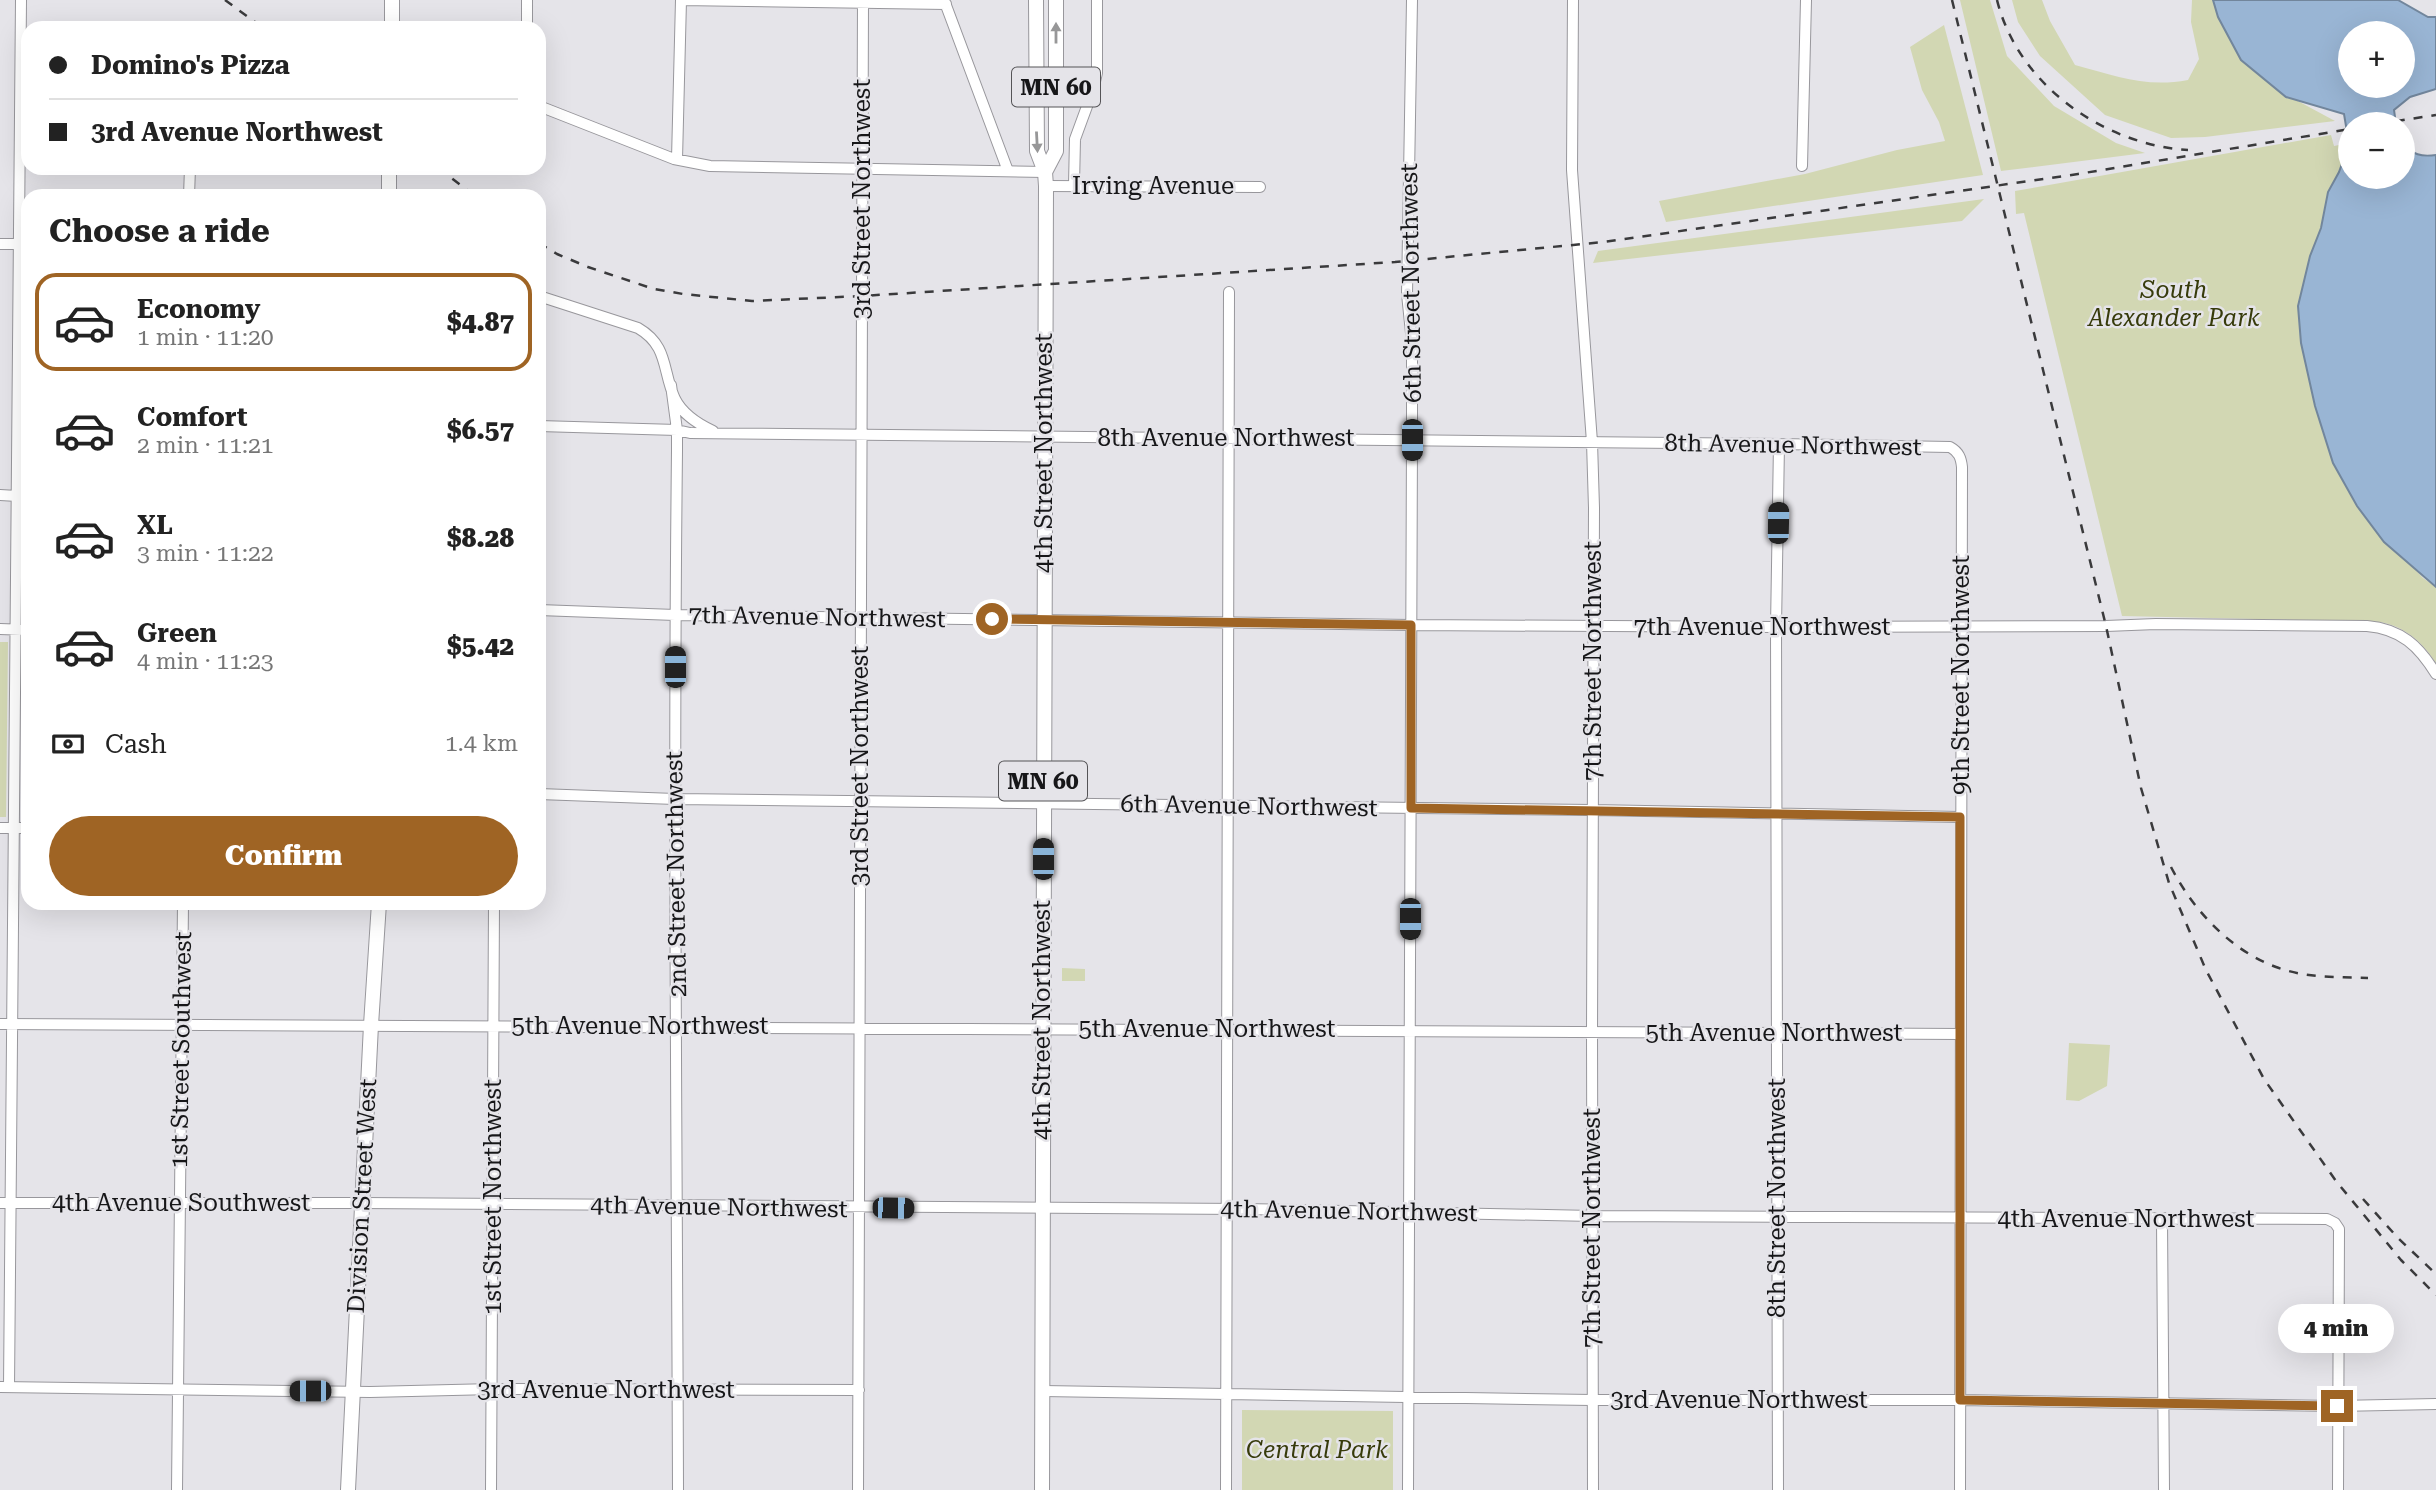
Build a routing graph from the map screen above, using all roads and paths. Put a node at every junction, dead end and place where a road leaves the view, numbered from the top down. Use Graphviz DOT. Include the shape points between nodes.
graph roads {
  1 [pos="21,0"];
  2 [pos="392,0"];
  3 [pos="527,0"];
  4 [pos="681,0"];
  5 [pos="1036,0"];
  6 [pos="1056,0"];
  7 [pos="1097,0"];
  8 [pos="1412,0"];
  9 [pos="1573,0"];
  10 [pos="1806,0"];
  11 [pos="863,2"];
  12 [pos="945,2"];
  13 [pos="21,21"];
  14 [pos="392,21"];
  15 [pos="527,21"];
  16 [pos="546,109"];
  17 [pos="677,159"];
  18 [pos="1802,166"];
  19 [pos="861,169"];
  20 [pos="1008,172"];
  21 [pos="1045,179"];
  22 [pos="1074,185"];
  23 [pos="1260,187"];
  24 [pos="0,244"];
  25 [pos="21,244"];
  26 [pos="1228,292"];
  27 [pos="546,298"];
  28 [pos="21,316"];
  29 [pos="671,385"];
  30 [pos="546,426"];
  31 [pos="677,430"];
  32 [pos="717,433"];
  33 [pos="861,435"];
  34 [pos="1044,437"];
  35 [pos="1228,438"];
  36 [pos="1412,440"];
  37 [pos="1592,442"];
  38 [pos="1779,444"];
  39 [pos="1956,450"];
  40 [pos="0,495"];
  41 [pos="16,496"];
  42 [pos="546,610"];
  43 [pos="675,615"];
  44 [pos="861,617"];
  45 [pos="1044,620"];
  46 [pos="1227,622"];
  47 [pos="1411,625"];
  48 [pos="1961,626"];
  49 [pos="1594,627"];
  50 [pos="1776,627"];
  51 [pos="0,629"];
  52 [pos="16,629"];
  53 [pos="21,629"];
  54 [pos="2436,674"];
  55 [pos="546,794"];
  56 [pos="674,799"];
  57 [pos="860,801"];
  58 [pos="1043,803"];
  59 [pos="1228,806"];
  60 [pos="1411,808"];
  61 [pos="1592,810"];
  62 [pos="1777,813"];
  63 [pos="1960,817"];
  64 [pos="0,828"];
  65 [pos="13,828"];
  66 [pos="21,828"];
  67 [pos="183,910"];
  68 [pos="379,910"];
  69 [pos="494,910"];
  70 [pos="0,1024"];
  71 [pos="13,1024"];
  72 [pos="183,1024"];
  73 [pos="371,1025"];
  74 [pos="493,1026"];
  75 [pos="677,1026"];
  76 [pos="859,1027"];
  77 [pos="1042,1028"];
  78 [pos="1226,1029"];
  79 [pos="1410,1030"];
  80 [pos="1592,1032"];
  81 [pos="1777,1032"];
  82 [pos="1960,1034"];
  83 [pos="5,1203"];
  84 [pos="180,1203"];
  85 [pos="362,1203"];
  86 [pos="492,1204"];
  87 [pos="676,1206"];
  88 [pos="859,1208"];
  89 [pos="1042,1209"];
  90 [pos="1228,1209"];
  91 [pos="1409,1212"];
  92 [pos="1593,1216"];
  93 [pos="1776,1216"];
  94 [pos="1960,1218"];
  95 [pos="2162,1220"];
  96 [pos="4,1387"];
  97 [pos="493,1389"];
  98 [pos="677,1389"];
  99 [pos="859,1390"];
  100 [pos="177,1391"];
  101 [pos="1042,1391"];
  102 [pos="353,1392"];
  103 [pos="1226,1394"];
  104 [pos="1409,1396"];
  105 [pos="1592,1400"];
  106 [pos="1778,1400"];
  107 [pos="1960,1400"];
  108 [pos="2163,1404"];
  109 [pos="2436,1404"];
  110 [pos="2337,1406"];
  111 [pos="177,1490"];
  112 [pos="348,1490"];
  113 [pos="491,1490"];
  114 [pos="677,1490"];
  115 [pos="858,1490"];
  116 [pos="1042,1490"];
  117 [pos="1226,1490"];
  118 [pos="1408,1490"];
  119 [pos="1593,1490"];
  120 [pos="1778,1490"];
  121 [pos="1960,1490"];
  122 [pos="2164,1490"];
  123 [pos="2338,1490"];
  1 -- 13 [label="street"];
  2 -- 14 [label="main road"];
  3 -- 15 [label="street"];
  4 -- 11 [label="street"];
  4 -- 17 [label="street"];
  5 -- 21 [label="main road, MN 60, one-way" via="1037,151"];
  21 -- 6 [label="main road, MN 60, one-way" via="1056,151"];
  7 -- 22 [label="street" via="1097,73 1075,139"];
  8 -- 36 [label="street, 6th Street Northwest" via="1407,294"];
  9 -- 37 [label="street, 7th Street Northwest" via="1572,170"];
  10 -- 18 [label="street"];
  11 -- 12 [label="street"];
  11 -- 19 [label="street, 3rd Street Northwest"];
  12 -- 20 [label="street"];
  16 -- 17 [label="street, Irving Avenue"];
  17 -- 19 [label="street, Irving Avenue" via="710,166"];
  19 -- 20 [label="street, Irving Avenue"];
  19 -- 33 [label="street, 3rd Street Northwest"];
  20 -- 21 [label="street, Irving Avenue"];
  21 -- 22 [label="street, Irving Avenue"];
  21 -- 34 [label="main road, 4th Street Northwest / MN 60"];
  22 -- 23 [label="street, Irving Avenue"];
  24 -- 25 [label="street"];
  26 -- 35 [label="street"];
  27 -- 29 [label="street" via="648,333 662,352"];
  28 -- 41 [label="street"];
  29 -- 31 [label="street, 2nd Street Northwest"];
  29 -- 32 [label="street" via="685,413"];
  30 -- 31 [label="street, 8th Avenue Northwest"];
  31 -- 32 [label="street, 8th Avenue Northwest"];
  31 -- 43 [label="street, 2nd Street Northwest"];
  32 -- 33 [label="street, 8th Avenue Northwest"];
  33 -- 34 [label="street, 8th Avenue Northwest"];
  33 -- 44 [label="street, 3rd Street Northwest"];
  34 -- 35 [label="street, 8th Avenue Northwest"];
  34 -- 45 [label="main road, 4th Street Northwest / MN 60"];
  35 -- 36 [label="street, 8th Avenue Northwest"];
  35 -- 46 [label="street"];
  36 -- 37 [label="street, 8th Avenue Northwest"];
  36 -- 47 [label="street, 6th Street Northwest"];
  37 -- 38 [label="street, 8th Avenue Northwest"];
  37 -- 49 [label="street, 7th Street Northwest"];
  38 -- 39 [label="street, 8th Avenue Northwest"];
  38 -- 50 [label="street, 8th Street Northwest"];
  39 -- 48 [label="street, 9th Street Northwest" via="1962,467"];
  40 -- 41 [label="street"];
  41 -- 52 [label="street"];
  42 -- 43 [label="street, 7th Avenue Northwest"];
  43 -- 44 [label="street, 7th Avenue Northwest"];
  43 -- 56 [label="street, 2nd Street Northwest"];
  44 -- 45 [label="street, 7th Avenue Northwest"];
  44 -- 57 [label="street, 3rd Street Northwest"];
  45 -- 46 [label="street, 7th Avenue Northwest"];
  45 -- 58 [label="main road, 4th Street Northwest / MN 60"];
  46 -- 47 [label="street, 7th Avenue Northwest"];
  46 -- 59 [label="street"];
  47 -- 49 [label="street, 7th Avenue Northwest"];
  47 -- 60 [label="street, 6th Street Northwest"];
  48 -- 50 [label="street, 7th Avenue Northwest"];
  48 -- 54 [label="street, 7th Avenue Northwest" via="2367,626 2389,629 2406,638"];
  48 -- 63 [label="street, 9th Street Northwest"];
  49 -- 50 [label="street, 7th Avenue Northwest"];
  49 -- 61 [label="street, 7th Street Northwest"];
  50 -- 62 [label="street, 8th Street Northwest"];
  51 -- 52 [label="street"];
  52 -- 53 [label="street"];
  52 -- 65 [label="street"];
  55 -- 56 [label="street, 6th Avenue Northwest"];
  56 -- 57 [label="street, 6th Avenue Northwest"];
  56 -- 75 [label="street, 2nd Street Northwest"];
  57 -- 58 [label="street, 6th Avenue Northwest"];
  57 -- 76 [label="street, 3rd Street Northwest"];
  58 -- 59 [label="street, 6th Avenue Northwest"];
  58 -- 77 [label="main road, 4th Street Northwest / MN 60"];
  59 -- 60 [label="street, 6th Avenue Northwest"];
  59 -- 78 [label="street"];
  60 -- 61 [label="street, 6th Avenue Northwest"];
  60 -- 79 [label="street, 6th Street Northwest"];
  61 -- 62 [label="street, 6th Avenue Northwest"];
  61 -- 80 [label="street, 7th Street Northwest"];
  62 -- 63 [label="street, 6th Avenue Northwest"];
  62 -- 81 [label="street, 8th Street Northwest"];
  63 -- 82 [label="street, 9th Street Northwest"];
  64 -- 65 [label="street"];
  65 -- 66 [label="street"];
  65 -- 71 [label="street"];
  67 -- 72 [label="street, 1st Street Southwest"];
  68 -- 73 [label="main road, Division Street West"];
  69 -- 74 [label="street, 1st Street Northwest"];
  70 -- 71 [label="street, 5th Avenue Northwest"];
  71 -- 72 [label="street, 5th Avenue Northwest"];
  71 -- 83 [label="street"];
  72 -- 73 [label="street, 5th Avenue Northwest"];
  72 -- 84 [label="street, 1st Street Southwest"];
  73 -- 74 [label="street, 5th Avenue Northwest"];
  73 -- 85 [label="main road, Division Street West"];
  74 -- 75 [label="street, 5th Avenue Northwest"];
  74 -- 86 [label="street, 1st Street Northwest"];
  75 -- 76 [label="street, 5th Avenue Northwest"];
  75 -- 87 [label="street, 2nd Street Northwest"];
  76 -- 77 [label="street, 5th Avenue Northwest"];
  76 -- 88 [label="street, 3rd Street Northwest"];
  77 -- 78 [label="street, 5th Avenue Northwest"];
  77 -- 89 [label="main road, 4th Street Northwest / MN 60"];
  78 -- 79 [label="street, 5th Avenue Northwest"];
  78 -- 90 [label="street"];
  79 -- 80 [label="street, 5th Avenue Northwest"];
  79 -- 91 [label="street, 6th Street Northwest"];
  80 -- 81 [label="street, 5th Avenue Northwest"];
  80 -- 92 [label="street, 7th Street Northwest"];
  81 -- 82 [label="street, 5th Avenue Northwest"];
  81 -- 93 [label="street, 8th Street Northwest"];
  82 -- 94 [label="street, 9th Street Northwest"];
  83 -- 84 [label="street, 4th Avenue Southwest"];
  83 -- 96 [label="street"];
  84 -- 85 [label="street, 4th Avenue Southwest"];
  84 -- 100 [label="street, 1st Street Southwest"];
  85 -- 86 [label="street, 4th Avenue Northwest"];
  85 -- 102 [label="main road, Division Street West"];
  86 -- 87 [label="street, 4th Avenue Northwest"];
  86 -- 97 [label="street, 1st Street Northwest"];
  87 -- 88 [label="street, 4th Avenue Northwest"];
  87 -- 98 [label="street, 2nd Street Northwest"];
  88 -- 89 [label="street, 4th Avenue Northwest"];
  88 -- 99 [label="street, 3rd Street Northwest"];
  89 -- 90 [label="street, 4th Avenue Northwest"];
  89 -- 101 [label="main road, 4th Street Northwest / MN 60"];
  90 -- 91 [label="street, 4th Avenue Northwest"];
  90 -- 103 [label="street"];
  91 -- 92 [label="street, 4th Avenue Northwest"];
  91 -- 104 [label="street, 6th Street Northwest"];
  92 -- 93 [label="street, 4th Avenue Northwest"];
  92 -- 105 [label="street, 7th Street Northwest"];
  93 -- 94 [label="street, 4th Avenue Northwest"];
  93 -- 106 [label="street, 8th Street Northwest"];
  94 -- 95 [label="street, 4th Avenue Northwest"];
  94 -- 107 [label="street, 9th Street Northwest"];
  95 -- 108 [label="street"];
  95 -- 110 [label="street, 4th Avenue Northwest" via="2327,1219 2335,1223 2339,1229"];
  96 -- 100 [label="street, 3rd Avenue Northwest"];
  97 -- 98 [label="street, 3rd Avenue Northwest"];
  97 -- 102 [label="street, 3rd Avenue Northwest"];
  97 -- 113 [label="street, 1st Street Northwest"];
  98 -- 99 [label="street, 3rd Avenue Northwest"];
  98 -- 114 [label="street, 2nd Street Northwest"];
  99 -- 115 [label="street, 3rd Street Northwest"];
  100 -- 102 [label="street, 3rd Avenue Northwest"];
  100 -- 111 [label="street, 1st Street Southwest"];
  101 -- 103 [label="street, 3rd Avenue Northwest"];
  101 -- 116 [label="main road, 4th Street Northwest / MN 60"];
  102 -- 112 [label="main road, Division Street West"];
  103 -- 104 [label="street, 3rd Avenue Northwest"];
  103 -- 117 [label="street"];
  104 -- 105 [label="street, 3rd Avenue Northwest"];
  104 -- 118 [label="street, 6th Street Northwest"];
  105 -- 106 [label="street, 3rd Avenue Northwest"];
  105 -- 119 [label="street, 7th Street Northwest"];
  106 -- 107 [label="street, 3rd Avenue Northwest"];
  106 -- 120 [label="street, 8th Street Northwest"];
  107 -- 108 [label="street, 3rd Avenue Northwest"];
  107 -- 121 [label="street, 9th Street Northwest"];
  108 -- 110 [label="street, 3rd Avenue Northwest"];
  108 -- 122 [label="street"];
  109 -- 110 [label="street, 3rd Avenue Northwest"];
  110 -- 123 [label="street"];
}
